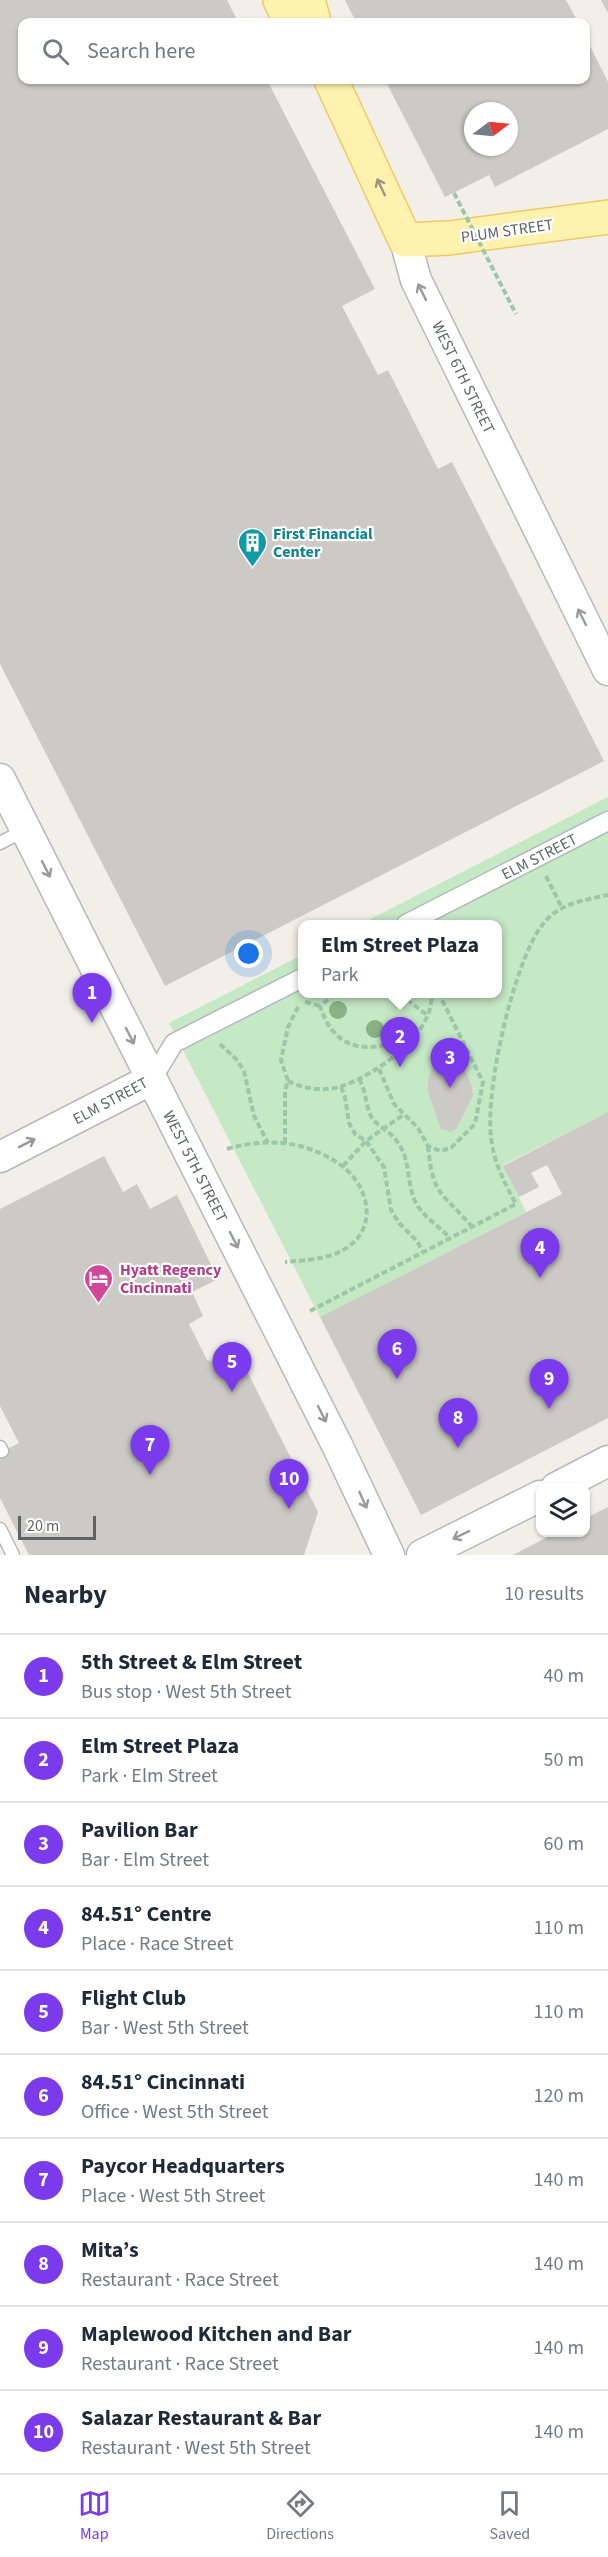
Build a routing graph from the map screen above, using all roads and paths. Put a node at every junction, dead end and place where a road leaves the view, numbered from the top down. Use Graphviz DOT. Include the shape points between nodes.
graph roads {
  1 [pos="280,0"];
  2 [pos="308,0"];
  3 [pos="289,18"];
  4 [pos="313,18"];
  5 [pos="333,84"];
  6 [pos="454,193"];
  7 [pos="608,217"];
  8 [pos="405,240"];
  9 [pos="516,314"];
  10 [pos="608,670"];
  11 [pos="0,779"];
  12 [pos="608,821"];
  13 [pos="13,837"];
  14 [pos="537,858"];
  15 [pos="608,896"];
  16 [pos="562,908"];
  17 [pos="414,920"];
  18 [pos="298,981"];
  19 [pos="303,998"];
  20 [pos="329,998"];
  21 [pos="406,998"];
  22 [pos="432,998"];
  23 [pos="441,998"];
  24 [pos="301,1001"];
  25 [pos="320,1006"];
  26 [pos="427,1015"];
  27 [pos="208,1026"];
  28 [pos="411,1039"];
  29 [pos="379,1069"];
  30 [pos="152,1079"];
  31 [pos="359,1079"];
  32 [pos="288,1081"];
  33 [pos="483,1082"];
  34 [pos="341,1087"];
  35 [pos="491,1092"];
  36 [pos="403,1115"];
  37 [pos="384,1128"];
  38 [pos="366,1141"];
  39 [pos="268,1143"];
  40 [pos="285,1143"];
  41 [pos="428,1146"];
  42 [pos="227,1149"];
  43 [pos="0,1157"];
  44 [pos="343,1166"];
  45 [pos="472,1227"];
  46 [pos="450,1238"];
  47 [pos="423,1252"];
  48 [pos="285,1262"];
  49 [pos="310,1311"];
  50 [pos="608,1461"];
  51 [pos="566,1483"];
  52 [pos="536,1498"];
  53 [pos="0,1529"];
  54 [pos="14,1555"];
  55 [pos="389,1555"];
  56 [pos="422,1555"];
  1 -- 3 [label="main road"];
  2 -- 4 [label="main road"];
  8 -- 5 [label="main road, WEST 6TH STREET, one-way"];
  6 -- 9 [label="path, bridge"];
  7 -- 8 [label="main road, PLUM STREET"];
  10 -- 8 [label="street, WEST 6TH STREET, one-way" via="416,280"];
  11 -- 13 [label="street, WEST 5TH STREET"];
  12 -- 14 [label="street, ELM STREET"];
  13 -- 30 [label="street, WEST 5TH STREET, one-way"];
  14 -- 16 [label="path"];
  14 -- 17 [label="street, ELM STREET"];
  15 -- 16 [label="path"];
  16 -- 35 [label="path" via="543,924 527,954 507,1014"];
  18 -- 27 [label="street, ELM STREET"];
  19 -- 24 [label="path"];
  20 -- 25 [label="path"];
  21 -- 26 [label="path"];
  22 -- 26 [label="path"];
  23 -- 33 [label="path"];
  24 -- 25 [label="path"];
  24 -- 32 [label="path" via="288,1026 281,1060"];
  25 -- 28 [label="path" via="329,1026 345,1043 363,1048 385,1047"];
  26 -- 28 [label="path"];
  27 -- 30 [label="street, ELM STREET" via="174,1043"];
  27 -- 39 [label="path" via="244,1071 254,1116"];
  28 -- 29 [label="path"];
  29 -- 31 [label="path"];
  29 -- 36 [label="path"];
  43 -- 30 [label="street, ELM STREET, one-way"];
  30 -- 55 [label="street, WEST 5TH STREET, one-way"];
  31 -- 34 [label="path"];
  31 -- 37 [label="path" via="370,1114"];
  32 -- 34 [label="path" via="300,1088"];
  32 -- 40 [label="path"];
  33 -- 35 [label="path"];
  33 -- 41 [label="path" via="475,1124 451,1148 440,1151"];
  34 -- 38 [label="path" via="349,1123 355,1134"];
  35 -- 45 [label="path" via="490,1135 497,1166 516,1204"];
  36 -- 37 [label="path"];
  36 -- 41 [label="path" via="418,1128"];
  37 -- 38 [label="path"];
  37 -- 46 [label="path" via="406,1157 416,1202"];
  38 -- 44 [label="path"];
  38 -- 47 [label="path" via="384,1167 391,1210"];
  39 -- 40 [label="path"];
  39 -- 42 [label="path"];
  40 -- 44 [label="path" via="328,1156"];
  41 -- 45 [label="path" via="437,1190"];
  44 -- 48 [label="path" via="357,1181 365,1198 368,1213 359,1238 326,1257"];
  45 -- 46 [label="path"];
  46 -- 47 [label="path"];
  47 -- 49 [label="path"];
  50 -- 51 [label="street"];
  52 -- 56 [label="street, one-way"];
  53 -- 54 [label="lane"];
}
